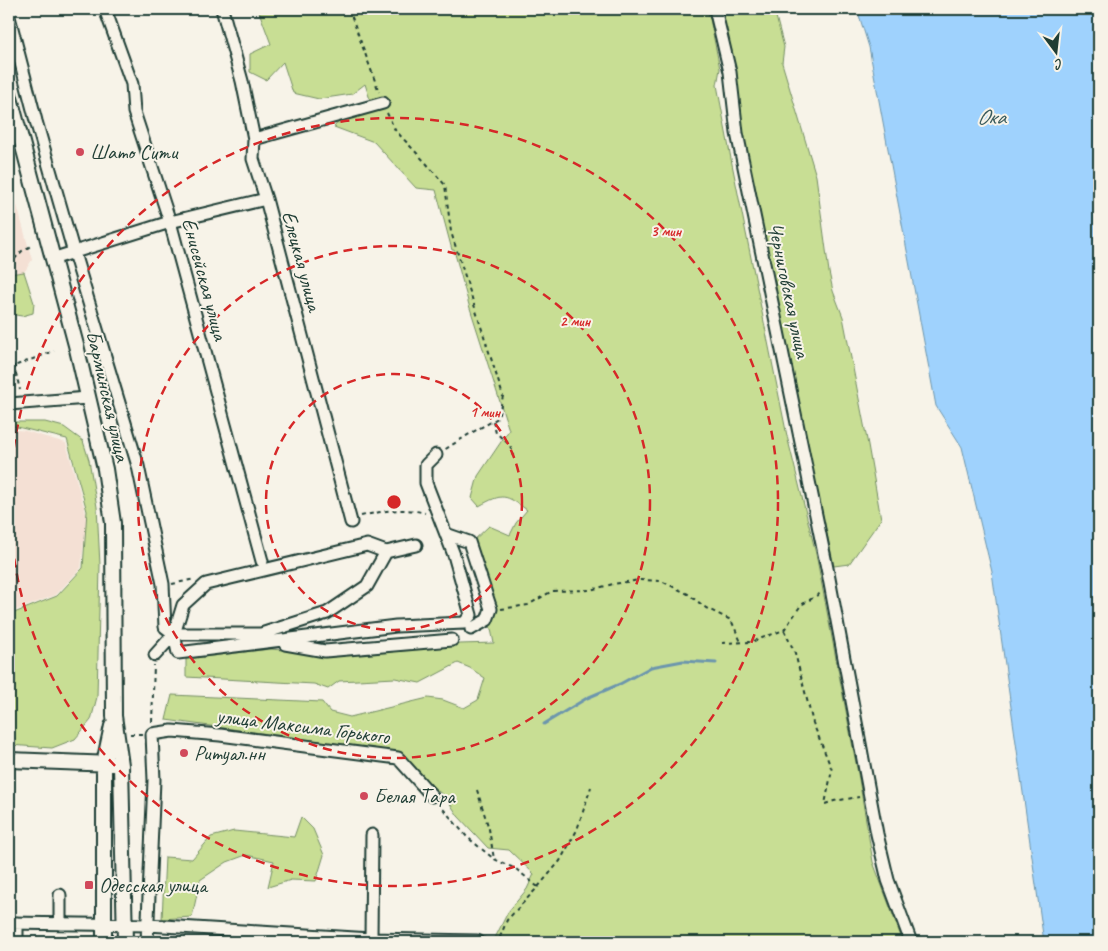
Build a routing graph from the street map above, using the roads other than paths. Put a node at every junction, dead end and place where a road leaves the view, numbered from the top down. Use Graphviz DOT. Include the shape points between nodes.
graph roads {
  1 [pos="105,9"];
  2 [pos="222,9"];
  3 [pos="715,9"];
  4 [pos="9,17"];
  5 [pos="9,94"];
  6 [pos="383,103"];
  7 [pos="254,139"];
  8 [pos="266,199"];
  9 [pos="170,222"];
  10 [pos="74,253"];
  11 [pos="52,259"];
  12 [pos="88,398"];
  13 [pos="9,404"];
  14 [pos="436,455"];
  15 [pos="350,520"];
  16 [pos="446,534"];
  17 [pos="416,545"];
  18 [pos="386,552"];
  19 [pos="262,561"];
  20 [pos="471,629"];
  21 [pos="174,634"];
  22 [pos="452,640"];
  23 [pos="274,642"];
  24 [pos="155,655"];
  25 [pos="114,716"];
  26 [pos="9,760"];
  27 [pos="104,764"];
  28 [pos="121,765"];
  29 [pos="432,796"];
  30 [pos="372,835"];
  31 [pos="60,895"];
  32 [pos="13,923"];
  33 [pos="60,924"];
  34 [pos="125,924"];
  35 [pos="104,925"];
  36 [pos="148,925"];
  37 [pos="321,938"];
  38 [pos="372,939"];
  39 [pos="17,941"];
  40 [pos="104,942"];
  41 [pos="125,942"];
  42 [pos="147,942"];
  43 [pos="478,942"];
  44 [pos="911,942"];
  1 -- 9 [label="street, Енисейская улица" via="132,84 134,112"];
  2 -- 7 [label="street, Елецкая улица"];
  3 -- 44 [label="street, Черниговская улица" via="730,72 737,134 829,578 869,796 888,880"];
  4 -- 10 [label="street"];
  5 -- 11 [label="main road, Барминская улица"];
  6 -- 7 [label="street"];
  7 -- 8 [label="street, Елецкая улица" via="252,159"];
  8 -- 9 [label="street"];
  8 -- 15 [label="street, Елецкая улица"];
  9 -- 10 [label="street"];
  9 -- 19 [label="street, Енисейская улица"];
  10 -- 11 [label="street"];
  10 -- 21 [label="street" via="138,466 163,584 165,627"];
  11 -- 12 [label="main road, Барминская улица"];
  12 -- 13 [label="street"];
  12 -- 25 [label="main road, Барминская улица" via="105,469 113,523"];
  14 -- 16 [label="street" via="426,465 426,483"];
  16 -- 20 [label="street" via="469,542 492,609 487,620"];
  16 -- 23 [label="street" via="471,615 464,623 396,626"];
  17 -- 18 [label="street"];
  18 -- 21 [label="street" via="367,586 327,612 261,634"];
  18 -- 21 [label="street" via="367,545 206,584 183,605"];
  21 -- 23 [label="street" via="178,653"];
  21 -- 24 [label="street"];
  22 -- 23 [label="street" via="325,651"];
  25 -- 27 [label="main road"];
  25 -- 28 [label="main road"];
  26 -- 27 [label="main road"];
  27 -- 28 [label="main road"];
  27 -- 35 [label="main road"];
  28 -- 34 [label="main road"];
  29 -- 36 [label="street, улица Максима Горького" via="398,758 220,735 172,731 152,734 154,780"];
  30 -- 38 [label="street"];
  31 -- 33 [label="street"];
  32 -- 33 [label="street"];
  32 -- 39 [label="street"];
  33 -- 35 [label="street"];
  34 -- 35 [label="street"];
  34 -- 36 [label="street"];
  34 -- 41 [label="main road"];
  35 -- 40 [label="main road"];
  36 -- 37 [label="street"];
  36 -- 42 [label="street"];
  37 -- 38 [label="street"];
  38 -- 43 [label="street"];
}
